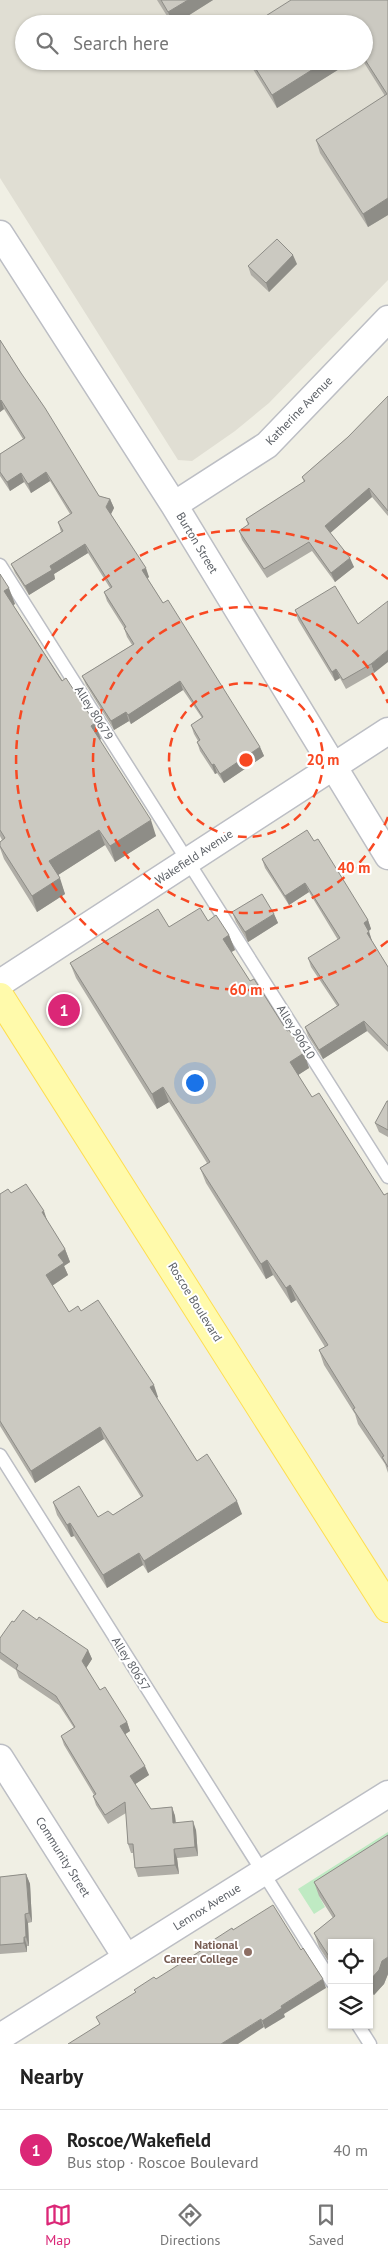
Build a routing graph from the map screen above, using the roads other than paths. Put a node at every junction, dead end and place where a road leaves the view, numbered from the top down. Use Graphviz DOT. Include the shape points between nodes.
graph roads {
  1 [pos="0,234"];
  2 [pos="388,319"];
  3 [pos="174,505"];
  4 [pos="0,565"];
  5 [pos="388,731"];
  6 [pos="333,768"];
  7 [pos="388,856"];
  8 [pos="188,861"];
  9 [pos="0,983"];
  10 [pos="0,996"];
  11 [pos="388,1177"];
  12 [pos="0,1455"];
  13 [pos="388,1608"];
  14 [pos="0,1758"];
  15 [pos="388,1794"];
  16 [pos="263,1872"];
  17 [pos="126,1958"];
  18 [pos="328,1976"];
  19 [pos="360,2029"];
  20 [pos="0,2037"];
  21 [pos="369,2044"];
  22 [pos="375,2044"];
  1 -- 3 [label="street, Burton Street"];
  2 -- 3 [label="street, Katherine Avenue" via="267,445"];
  3 -- 6 [label="street, Burton Street"];
  4 -- 8 [label="lane, Alley 80679"];
  5 -- 6 [label="street, Wakefield Avenue"];
  6 -- 7 [label="street, Burton Street"];
  6 -- 8 [label="street, Wakefield Avenue"];
  8 -- 9 [label="street, Wakefield Avenue"];
  8 -- 11 [label="lane, Alley 90610"];
  10 -- 13 [label="main road, Roscoe Boulevard"];
  12 -- 16 [label="lane, Alley 80657"];
  14 -- 17 [label="street, Community Street"];
  15 -- 16 [label="street, Lennox Avenue"];
  16 -- 17 [label="street, Lennox Avenue"];
  16 -- 18 [label="lane, Alley 80657"];
  17 -- 20 [label="street, Lennox Avenue"];
  19 -- 21 [label="lane"];
  21 -- 22 [label="lane"];
}
